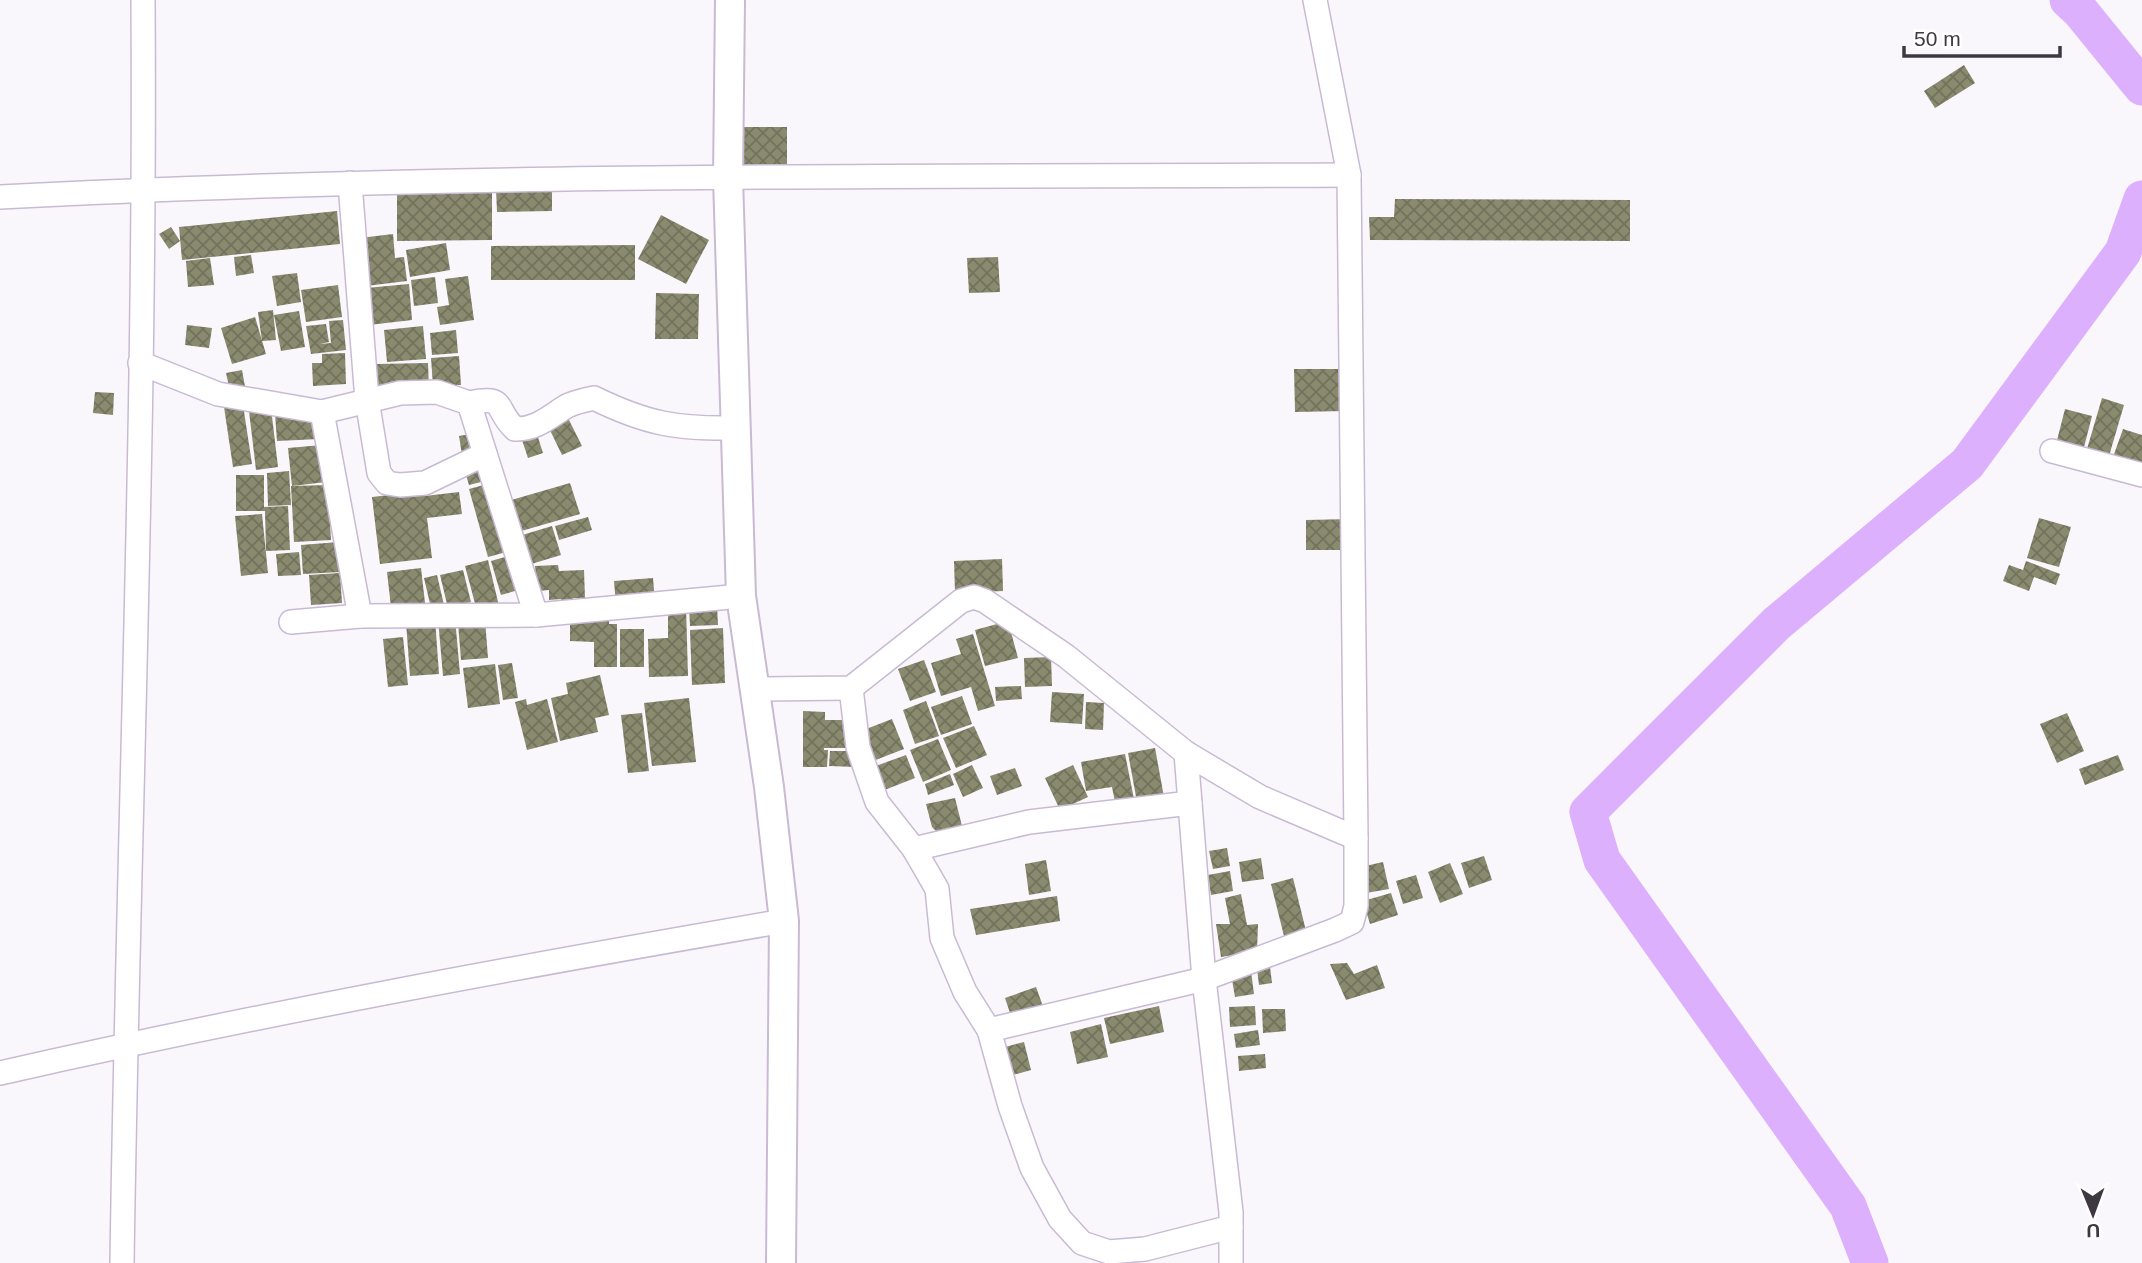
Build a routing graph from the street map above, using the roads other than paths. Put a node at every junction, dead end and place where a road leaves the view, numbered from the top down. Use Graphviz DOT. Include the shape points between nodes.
graph roads {
  1 [pos="143,0"];
  2 [pos="730,0"];
  3 [pos="1315,0"];
  4 [pos="1349,174"];
  5 [pos="728,178"];
  6 [pos="350,183"];
  7 [pos="144,189"];
  8 [pos="0,197"];
  9 [pos="141,363"];
  10 [pos="367,400"];
  11 [pos="469,404"];
  12 [pos="322,412"];
  13 [pos="735,428"];
  14 [pos="2052,451"];
  15 [pos="485,454"];
  16 [pos="2142,475"];
  17 [pos="741,596"];
  18 [pos="536,615"];
  19 [pos="360,616"];
  20 [pos="291,622"];
  21 [pos="851,688"];
  22 [pos="755,689"];
  23 [pos="1186,753"];
  24 [pos="1189,803"];
  25 [pos="1356,838"];
  26 [pos="914,849"];
  27 [pos="784,920"];
  28 [pos="1204,979"];
  29 [pos="989,1030"];
  30 [pos="125,1045"];
  31 [pos="0,1073"];
  32 [pos="1231,1227"];
  33 [pos="122,1263"];
  34 [pos="781,1263"];
  35 [pos="1231,1263"];
  1 -- 7 [label="street"];
  2 -- 5 [label="street"];
  3 -- 4 [label="street"];
  4 -- 5 [label="street"];
  4 -- 25 [label="street"];
  5 -- 6 [label="street"];
  5 -- 13 [label="street"];
  6 -- 7 [label="street"];
  6 -- 10 [label="street"];
  7 -- 8 [label="street"];
  7 -- 9 [label="street"];
  9 -- 12 [label="street" via="218,394"];
  9 -- 30 [label="street"];
  10 -- 11 [label="street" via="437,392"];
  10 -- 12 [label="street"];
  10 -- 15 [label="street" via="379,473 387,483 425,483"];
  11 -- 13 [label="street" via="496,401 515,429 538,425 570,404 594,398 663,424"];
  11 -- 15 [label="street"];
  12 -- 19 [label="street"];
  13 -- 17 [label="street"];
  14 -- 16 [label="street"];
  15 -- 18 [label="street"];
  17 -- 18 [label="street"];
  17 -- 22 [label="street"];
  18 -- 19 [label="street"];
  19 -- 20 [label="street"];
  21 -- 22 [label="street"];
  21 -- 23 [label="street" via="961,601 974,597 1066,656"];
  21 -- 26 [label="street" via="858,747 877,802"];
  22 -- 27 [label="street"];
  23 -- 24 [label="street"];
  23 -- 25 [label="street" via="1260,797"];
  24 -- 26 [label="street" via="1030,822"];
  24 -- 28 [label="street"];
  25 -- 28 [label="street" via="1352,922"];
  26 -- 29 [label="street" via="937,889 942,938 965,992"];
  27 -- 30 [label="street" via="486,972"];
  27 -- 34 [label="street"];
  28 -- 29 [label="street"];
  28 -- 32 [label="street"];
  29 -- 32 [label="street" via="1032,1168 1060,1219 1082,1243 1110,1252 1145,1249"];
  30 -- 31 [label="street"];
  30 -- 33 [label="street"];
  32 -- 35 [label="street"];
}
